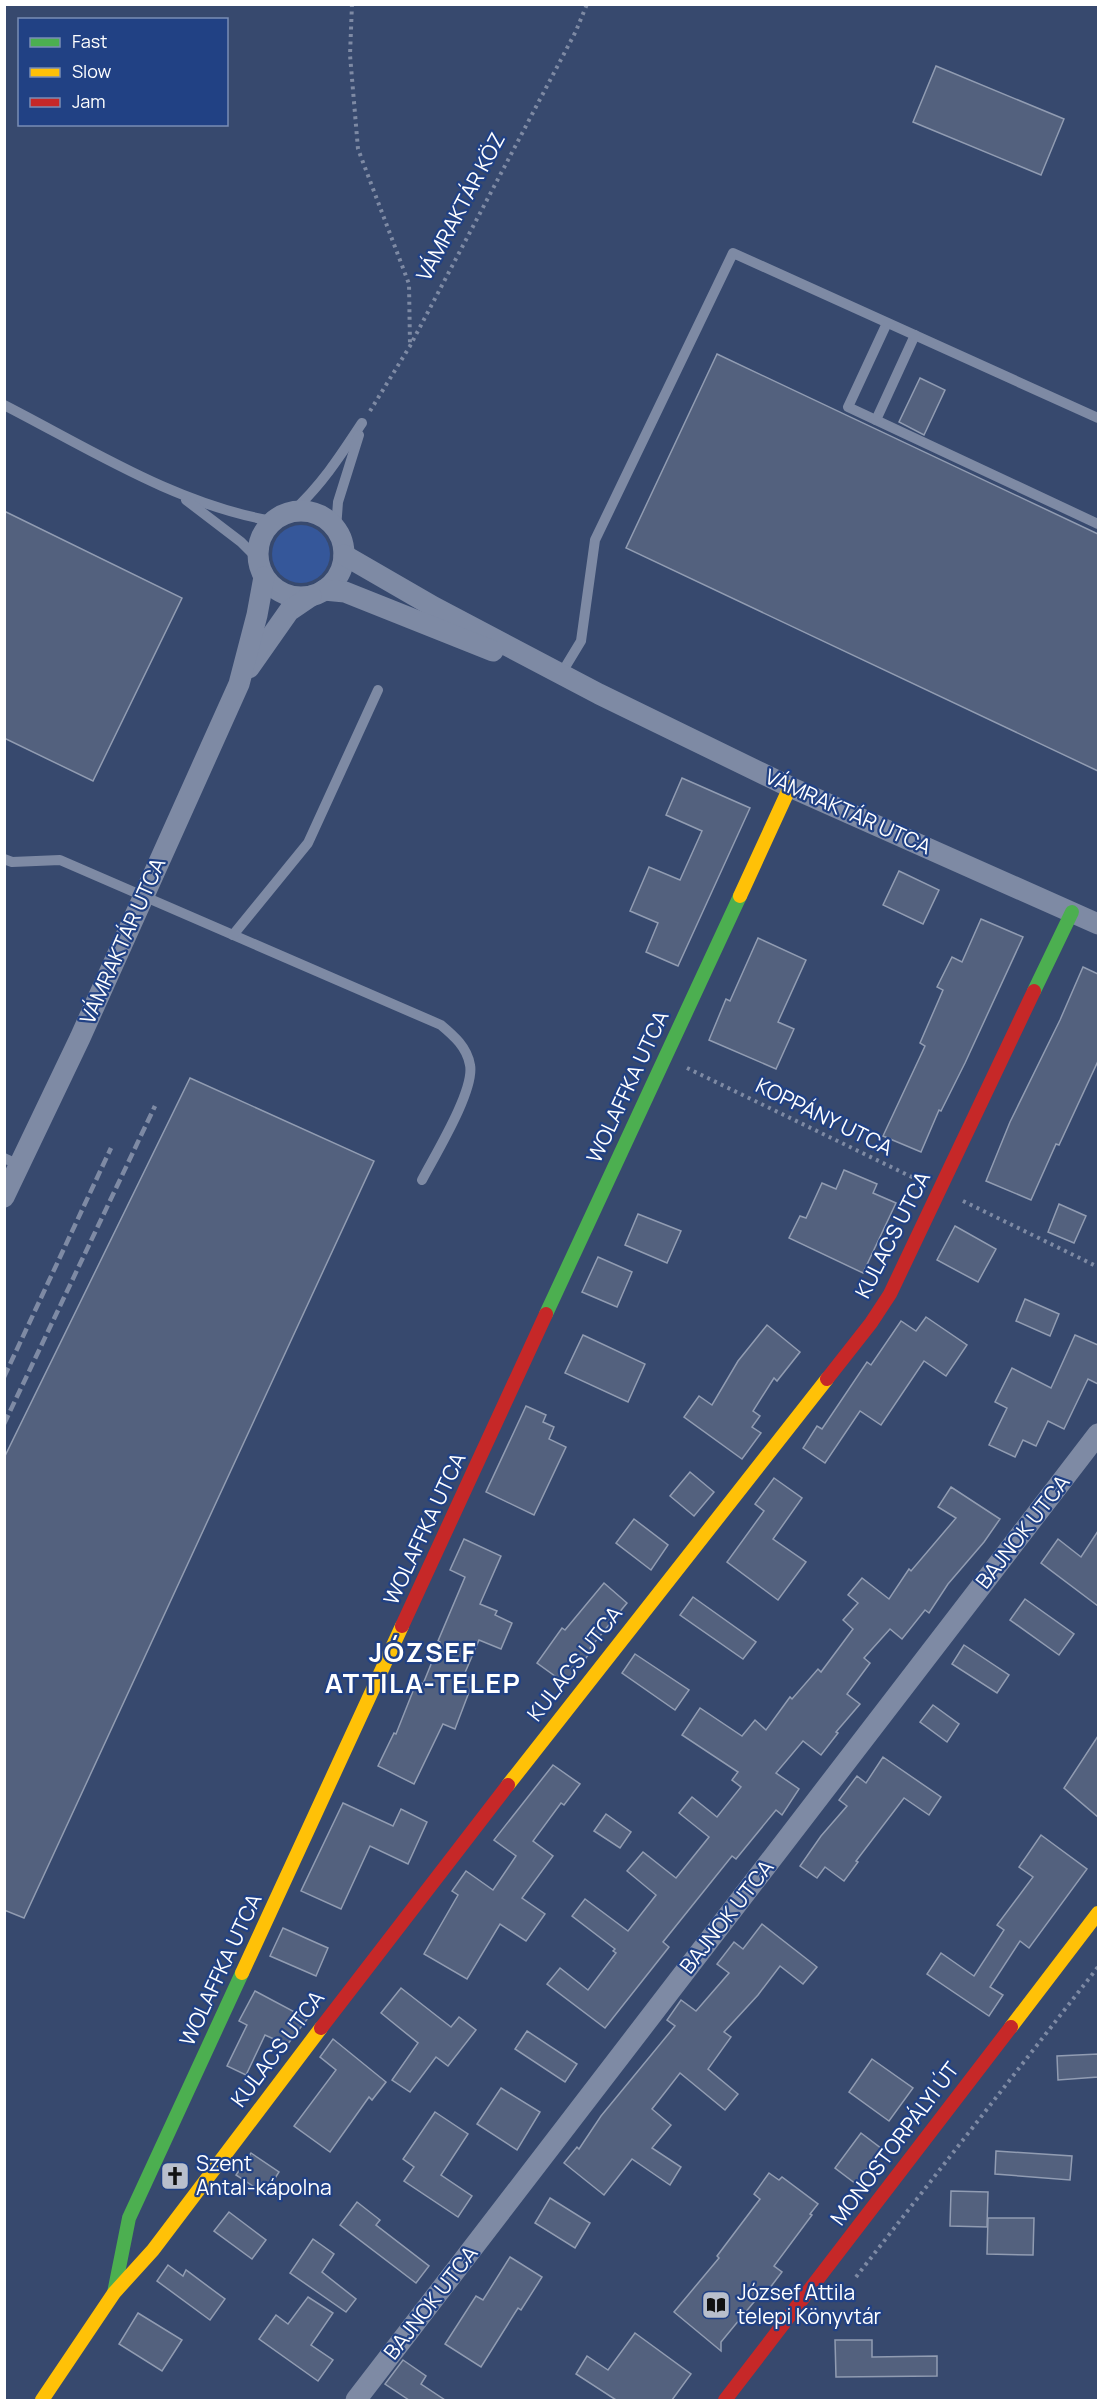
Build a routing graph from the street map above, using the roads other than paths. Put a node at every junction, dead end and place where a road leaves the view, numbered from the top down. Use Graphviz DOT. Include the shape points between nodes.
graph roads {
  1 [pos="887,323"];
  2 [pos="915,335"];
  3 [pos="4,405"];
  4 [pos="1098,418"];
  5 [pos="876,420"];
  6 [pos="179,495"];
  7 [pos="292,512"];
  8 [pos="273,521"];
  9 [pos="1098,524"];
  10 [pos="336,528"];
  11 [pos="344,555"];
  12 [pos="261,568"];
  13 [pos="318,593"];
  14 [pos="561,674"];
  15 [pos="239,684"];
  16 [pos="378,690"];
  17 [pos="599,694"];
  18 [pos="790,787"];
  19 [pos="4,859"];
  20 [pos="144,897"];
  21 [pos="1072,912"];
  22 [pos="1098,924"];
  23 [pos="233,935"];
  24 [pos="12,1161"];
  25 [pos="422,1180"];
  26 [pos="4,1197"];
  27 [pos="1098,1434"];
  28 [pos="1098,1913"];
  29 [pos="114,2293"];
  30 [pos="42,2400"];
  31 [pos="356,2400"];
  32 [pos="725,2400"];
  1 -- 2 [label="lane"];
  1 -- 5 [label="lane" via="848,407"];
  1 -- 14 [label="lane" via="733,253 595,540 581,641"];
  2 -- 4 [label="lane"];
  2 -- 5 [label="lane"];
  3 -- 6 [label="lane"];
  5 -- 9 [label="lane"];
  6 -- 8 [label="lane"];
  6 -- 12 [label="lane" via="241,542"];
  7 -- 8 [label="street"];
  7 -- 10 [label="street" via="313,513"];
  7 -- 10 [label="lane" via="309,497 362,423 338,502"];
  8 -- 12 [label="street" via="258,545"];
  10 -- 11 [label="street"];
  11 -- 13 [label="street" via="334,581"];
  11 -- 14 [label="street, VÁMRAKTÁR UTCA"];
  12 -- 13 [label="street" via="276,590 293,597"];
  12 -- 15 [label="street, VÁMRAKTÁR UTCA" via="257,615"];
  13 -- 15 [label="street, VÁMRAKTÁR UTCA" via="289,611"];
  13 -- 17 [label="street, VÁMRAKTÁR UTCA" via="345,592"];
  14 -- 17 [label="street, VÁMRAKTÁR UTCA"];
  15 -- 20 [label="street, VÁMRAKTÁR UTCA"];
  16 -- 23 [label="lane" via="308,843"];
  17 -- 18 [label="street, VÁMRAKTÁR UTCA"];
  18 -- 21 [label="street, VÁMRAKTÁR UTCA"];
  18 -- 29 [label="street, WOLAFFKA UTCA" via="129,2218"];
  19 -- 20 [label="lane" via="60,860"];
  20 -- 23 [label="lane"];
  20 -- 24 [label="street, VÁMRAKTÁR UTCA" via="80,1038"];
  21 -- 22 [label="street, VÁMRAKTÁR UTCA"];
  21 -- 29 [label="street, KULACS UTCA" via="890,1294 871,1323 446,1864 153,2250"];
  23 -- 25 [label="lane" via="441,1025 460,1041 471,1066 466,1094"];
  24 -- 26 [label="street, VÁMRAKTÁR UTCA"];
  27 -- 31 [label="street, BAJNOK UTCA"];
  28 -- 32 [label="street, MONOSTORPÁLYI ÚT"];
  29 -- 30 [label="street, KULACS UTCA"];
}
